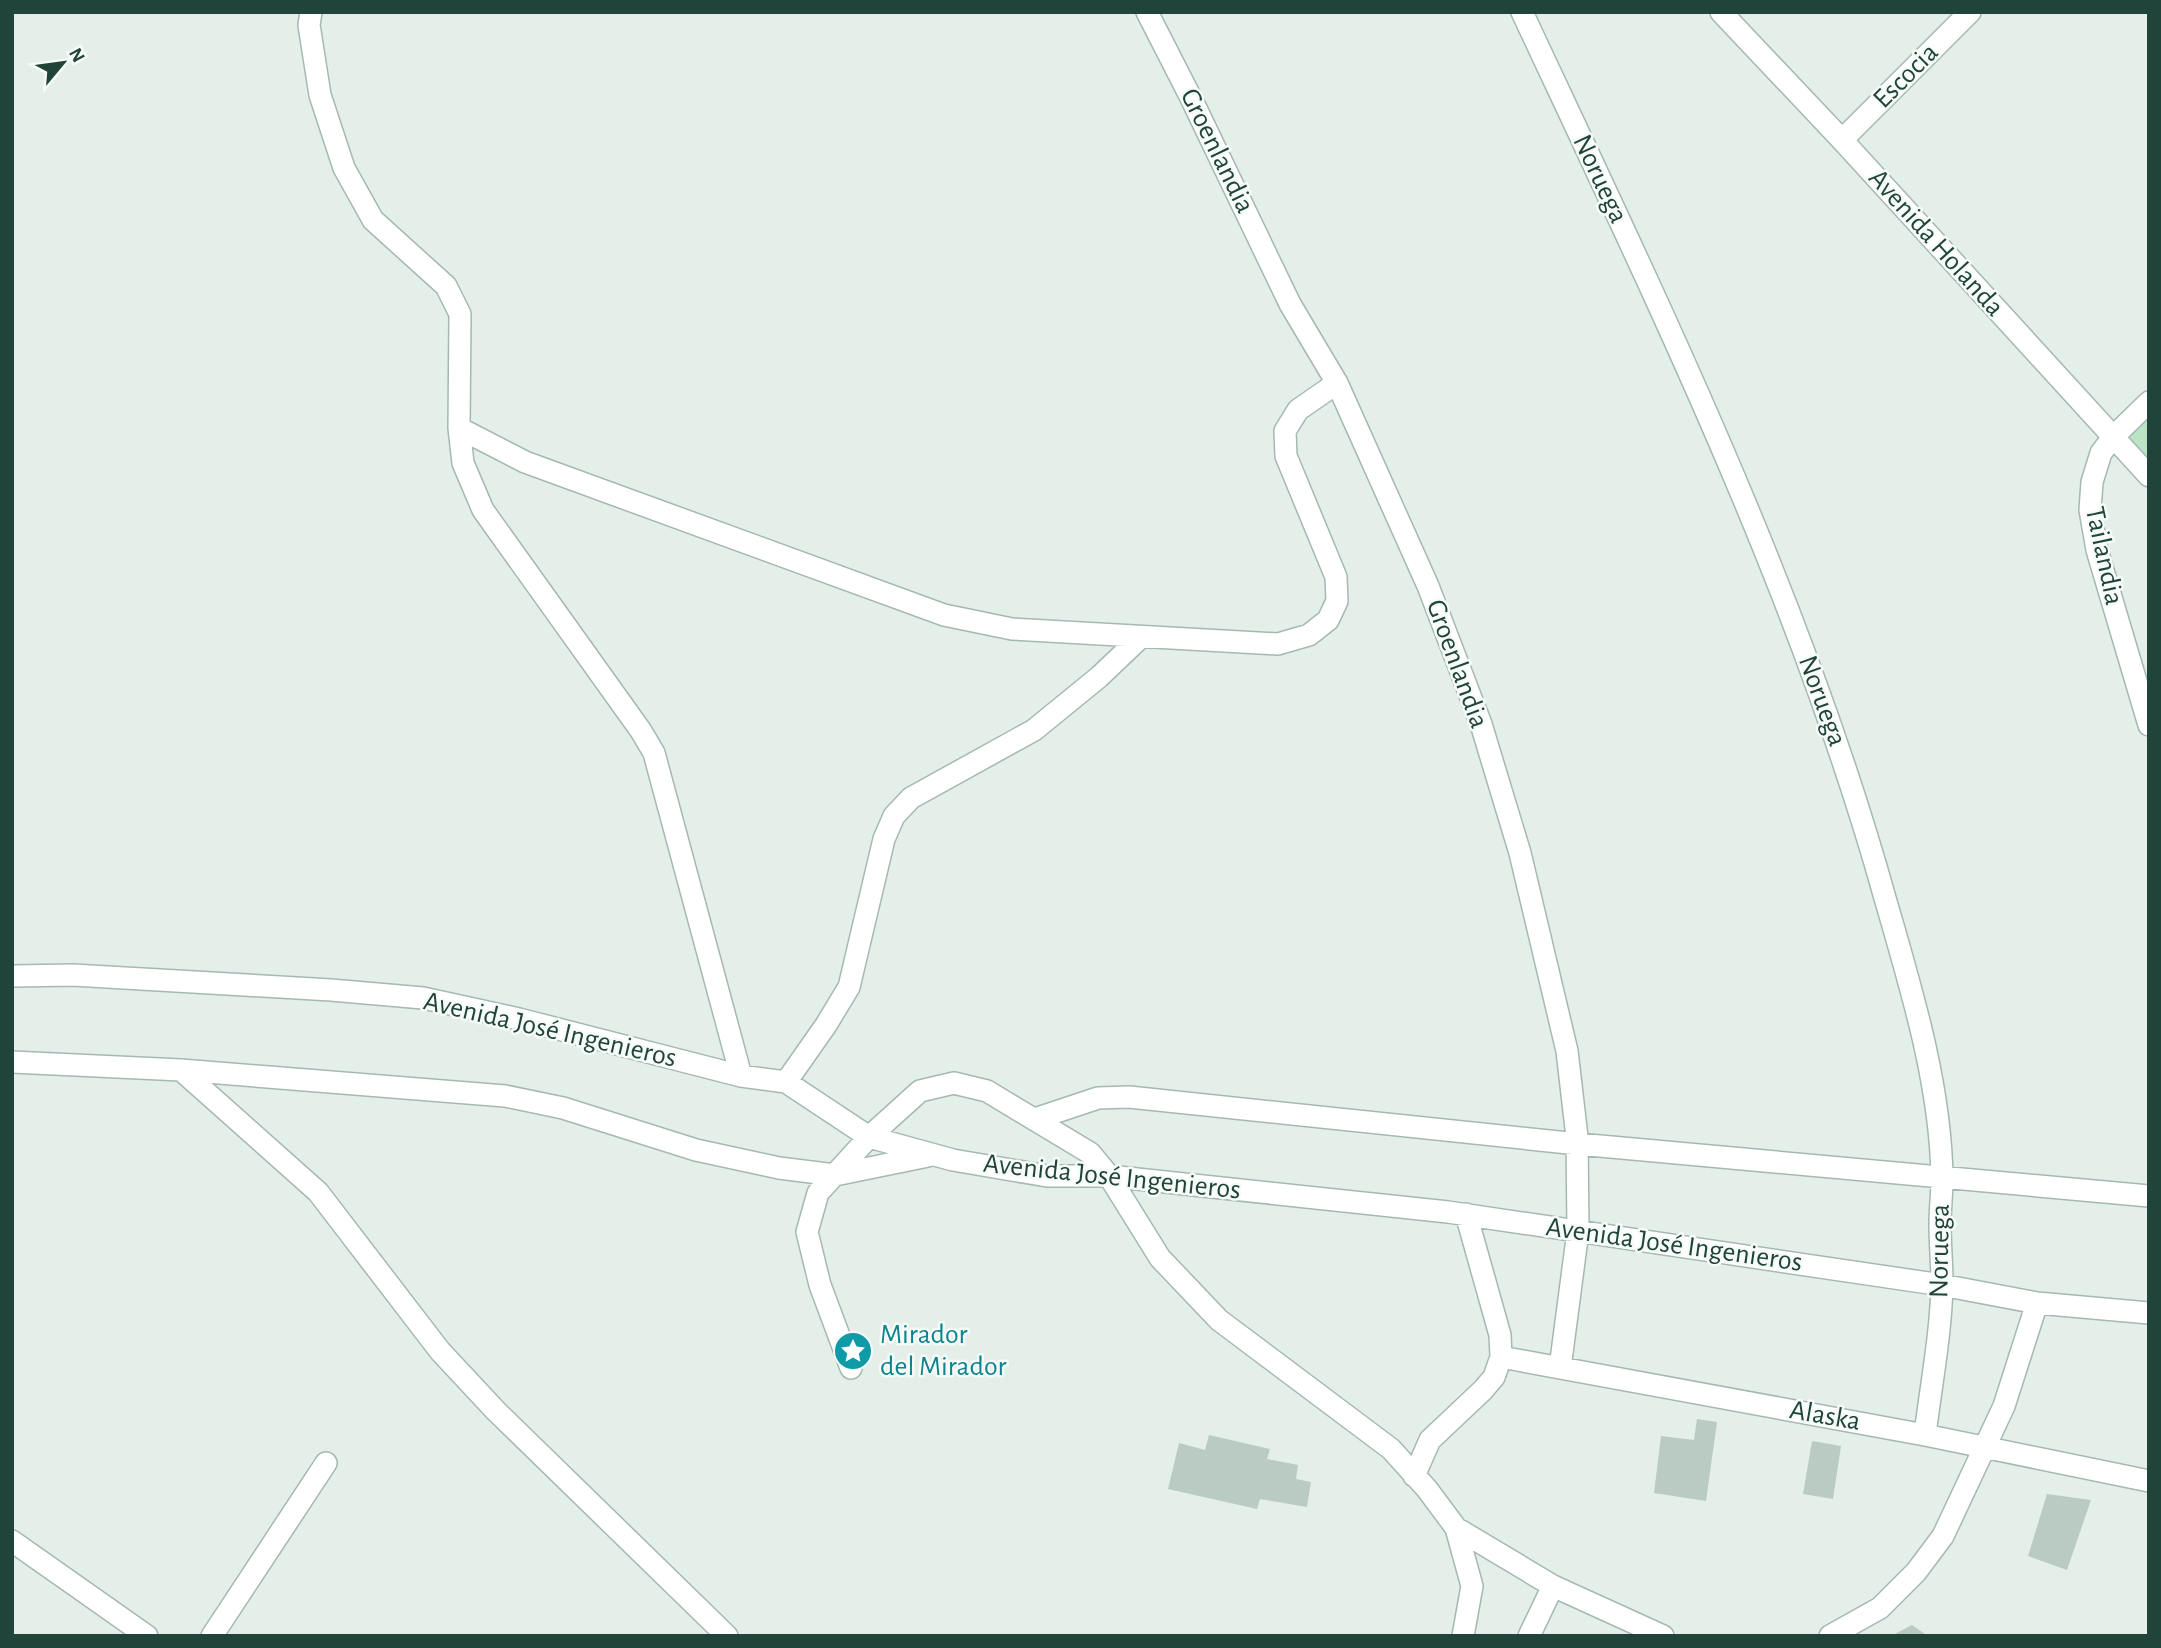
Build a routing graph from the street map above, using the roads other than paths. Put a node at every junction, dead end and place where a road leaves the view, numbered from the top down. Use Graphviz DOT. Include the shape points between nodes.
graph roads {
  1 [pos="311,12"];
  2 [pos="1147,12"];
  3 [pos="1522,12"];
  4 [pos="1721,12"];
  5 [pos="1970,12"];
  6 [pos="1842,140"];
  7 [pos="1338,383"];
  8 [pos="2149,402"];
  9 [pos="459,428"];
  10 [pos="2113,437"];
  11 [pos="2149,476"];
  12 [pos="1141,637"];
  13 [pos="2149,725"];
  14 [pos="12,976"];
  15 [pos="12,1062"];
  16 [pos="181,1069"];
  17 [pos="741,1076"];
  18 [pos="786,1083"];
  19 [pos="1035,1119"];
  20 [pos="869,1137"];
  21 [pos="1578,1144"];
  22 [pos="934,1155"];
  23 [pos="835,1175"];
  24 [pos="1109,1175"];
  25 [pos="1942,1178"];
  26 [pos="2149,1196"];
  27 [pos="1466,1214"];
  28 [pos="1578,1231"];
  29 [pos="1942,1285"];
  30 [pos="2037,1303"];
  31 [pos="2149,1313"];
  32 [pos="1501,1357"];
  33 [pos="851,1368"];
  34 [pos="1560,1368"];
  35 [pos="1925,1434"];
  36 [pos="1987,1447"];
  37 [pos="326,1462"];
  38 [pos="1414,1476"];
  39 [pos="2149,1481"];
  40 [pos="1456,1528"];
  41 [pos="12,1541"];
  42 [pos="1553,1586"];
  43 [pos="1657,1633"];
  44 [pos="147,1636"];
  45 [pos="212,1636"];
  46 [pos="727,1636"];
  47 [pos="1463,1636"];
  48 [pos="1529,1636"];
  49 [pos="1830,1636"];
  1 -- 9 [label="street" via="320,95 344,168 373,220 446,286 460,314"];
  2 -- 7 [label="street, Groenlandia" via="1290,304"];
  3 -- 25 [label="street, Noruega" via="1704,405 1832,722 1910,984 1934,1095"];
  4 -- 6 [label="street, Avenida Holanda"];
  5 -- 6 [label="street, Escocia"];
  6 -- 10 [label="street, Avenida Holanda"];
  7 -- 12 [label="street" via="1298,410 1285,431 1286,456 1336,577 1337,601 1328,620 1309,635 1278,644"];
  7 -- 21 [label="street, Groenlandia" via="1428,586 1481,724 1520,853 1567,1051"];
  8 -- 10 [label="street, Tailandia"];
  9 -- 12 [label="street" via="525,462 944,615 1012,629"];
  9 -- 17 [label="street" via="463,463 483,510 654,753"];
  10 -- 11 [label="street, Avenida Holanda"];
  10 -- 13 [label="street, Tailandia" via="2101,453 2090,509 2097,550"];
  12 -- 18 [label="street" via="1034,730 911,798 894,816 884,839 849,987"];
  14 -- 17 [label="street, Avenida José Ingenieros" via="73,975 423,998"];
  15 -- 16 [label="street"];
  16 -- 23 [label="street" via="505,1097 562,1108 696,1150"];
  16 -- 46 [label="street" via="318,1192 440,1352"];
  17 -- 18 [label="street, Avenida José Ingenieros"];
  18 -- 20 [label="street, Avenida José Ingenieros"];
  19 -- 20 [label="street" via="988,1091 954,1083 920,1091"];
  19 -- 21 [label="street" via="1098,1098 1129,1097"];
  19 -- 24 [label="street" via="1090,1153"];
  20 -- 22 [label="street, Avenida José Ingenieros"];
  20 -- 23 [label="street"];
  21 -- 25 [label="street"];
  21 -- 28 [label="street, Groenlandia"];
  22 -- 23 [label="street"];
  22 -- 24 [label="street, Avenida José Ingenieros" via="1048,1176"];
  23 -- 33 [label="street" via="818,1193 807,1232 820,1285"];
  24 -- 27 [label="street, Avenida José Ingenieros"];
  24 -- 38 [label="street" via="1160,1258 1219,1320 1391,1449"];
  25 -- 26 [label="street"];
  25 -- 29 [label="street, Noruega"];
  27 -- 28 [label="street, Avenida José Ingenieros"];
  27 -- 32 [label="street" via="1500,1335"];
  28 -- 29 [label="street, Avenida José Ingenieros"];
  28 -- 34 [label="street, Groenlandia"];
  29 -- 30 [label="street, Avenida José Ingenieros"];
  29 -- 35 [label="street, Noruega"];
  30 -- 31 [label="street, Avenida José Ingenieros"];
  30 -- 36 [label="street"];
  32 -- 34 [label="street, Alaska"];
  32 -- 38 [label="street" via="1483,1390 1430,1440"];
  34 -- 35 [label="street, Alaska"];
  35 -- 36 [label="street, Alaska"];
  36 -- 39 [label="street, Alaska"];
  36 -- 49 [label="street" via="1943,1535 1916,1572 1880,1608"];
  37 -- 45 [label="street"];
  38 -- 40 [label="street"];
  40 -- 42 [label="street"];
  40 -- 47 [label="street" via="1472,1587"];
  41 -- 44 [label="street"];
  42 -- 43 [label="street"];
  42 -- 48 [label="street"];
}
